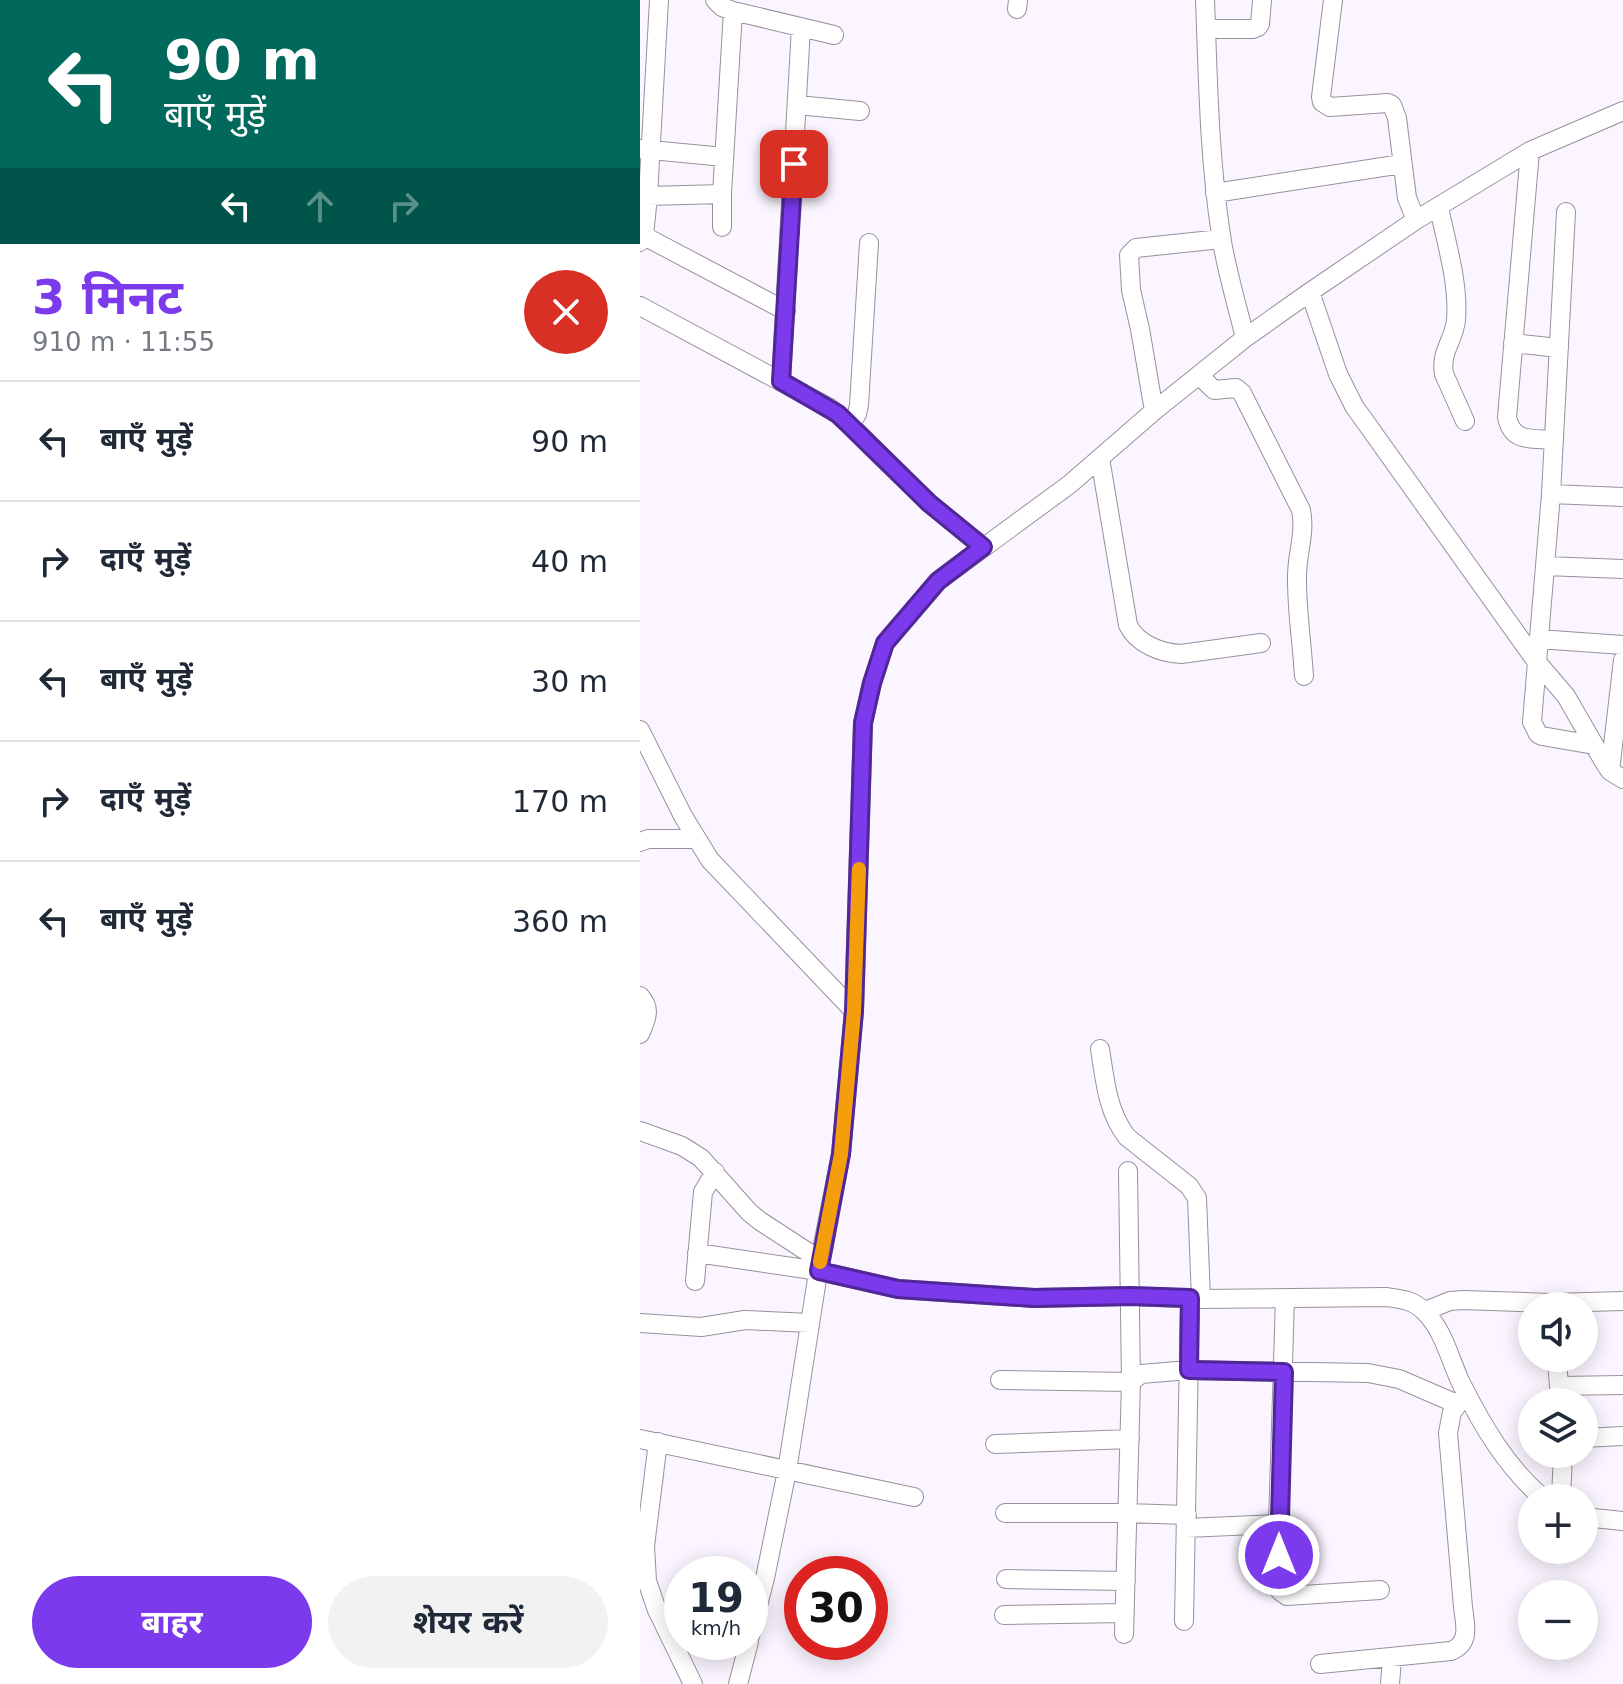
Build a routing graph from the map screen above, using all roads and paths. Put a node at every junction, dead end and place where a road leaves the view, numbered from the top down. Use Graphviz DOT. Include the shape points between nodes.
graph roads {
  1 [pos="659,0"];
  2 [pos="715,0"];
  3 [pos="1205,0"];
  4 [pos="1262,0"];
  5 [pos="1333,0"];
  6 [pos="733,11"];
  7 [pos="801,27"];
  8 [pos="1206,29"];
  9 [pos="648,33"];
  10 [pos="834,35"];
  11 [pos="647,87"];
  12 [pos="797,105"];
  13 [pos="860,111"];
  14 [pos="1623,111"];
  15 [pos="645,149"];
  16 [pos="1530,151"];
  17 [pos="724,157"];
  18 [pos="1402,164"];
  19 [pos="1215,193"];
  20 [pos="722,194"];
  21 [pos="648,196"];
  22 [pos="1439,207"];
  23 [pos="1566,212"];
  24 [pos="1416,220"];
  25 [pos="722,227"];
  26 [pos="642,239"];
  27 [pos="1221,239"];
  28 [pos="869,243"];
  29 [pos="1310,292"];
  30 [pos="640,306"];
  31 [pos="786,311"];
  32 [pos="1245,338"];
  33 [pos="1513,343"];
  34 [pos="1559,348"];
  35 [pos="1199,375"];
  36 [pos="781,381"];
  37 [pos="1154,411"];
  38 [pos="1465,421"];
  39 [pos="850,425"];
  40 [pos="1554,440"];
  41 [pos="1100,458"];
  42 [pos="1551,494"];
  43 [pos="1623,497"];
  44 [pos="983,547"];
  45 [pos="1545,566"];
  46 [pos="1623,569"];
  47 [pos="1538,639"];
  48 [pos="1261,643"];
  49 [pos="1623,645"];
  50 [pos="1623,660"];
  51 [pos="1536,661"];
  52 [pos="1304,676"];
  53 [pos="640,730"];
  54 [pos="1594,745"];
  55 [pos="1617,775"];
  56 [pos="696,839"];
  57 [pos="640,842"];
  58 [pos="640,996"];
  59 [pos="854,1011"];
  60 [pos="640,1034"];
  61 [pos="1100,1049"];
  62 [pos="640,1131"];
  63 [pos="1128,1171"];
  64 [pos="715,1172"];
  65 [pos="697,1253"];
  66 [pos="820,1266"];
  67 [pos="695,1281"];
  68 [pos="1131,1296"];
  69 [pos="1285,1298"];
  70 [pos="1195,1299"];
  71 [pos="1623,1301"];
  72 [pos="1518,1302"];
  73 [pos="1598,1302"];
  74 [pos="1425,1311"];
  75 [pos="640,1323"];
  76 [pos="810,1323"];
  77 [pos="1189,1370"];
  78 [pos="1284,1372"];
  79 [pos="1000,1380"];
  80 [pos="1131,1382"];
  81 [pos="1623,1385"];
  82 [pos="1598,1389"];
  83 [pos="1462,1398"];
  84 [pos="1623,1436"];
  85 [pos="1598,1437"];
  86 [pos="1130,1439"];
  87 [pos="649,1441"];
  88 [pos="995,1444"];
  89 [pos="787,1471"];
  90 [pos="1529,1484"];
  91 [pos="914,1497"];
  92 [pos="1005,1513"];
  93 [pos="1127,1513"];
  94 [pos="1598,1518"];
  95 [pos="1623,1521"];
  96 [pos="1186,1522"];
  97 [pos="1278,1524"];
  98 [pos="768,1563"];
  99 [pos="1006,1579"];
  100 [pos="1126,1581"];
  101 [pos="1380,1590"];
  102 [pos="1125,1613"];
  103 [pos="1004,1615"];
  104 [pos="1184,1621"];
  105 [pos="1124,1634"];
  106 [pos="1392,1658"];
  107 [pos="744,1660"];
  108 [pos="1320,1664"];
  109 [pos="693,1684"];
  110 [pos="738,1684"];
  111 [pos="1390,1684"];
  1 -- 9 [label="street"];
  2 -- 6 [label="street"];
  3 -- 8 [label="street"];
  4 -- 8 [label="street" via="1258,27"];
  5 -- 18 [label="street" via="1322,102 1330,107 1392,105"];
  6 -- 7 [label="street"];
  6 -- 17 [label="street"];
  7 -- 10 [label="street"];
  7 -- 12 [label="street"];
  8 -- 19 [label="street"];
  9 -- 11 [label="street"];
  11 -- 15 [label="street"];
  12 -- 13 [label="street"];
  12 -- 31 [label="street"];
  14 -- 16 [label="street"];
  15 -- 17 [label="street"];
  15 -- 21 [label="street"];
  16 -- 22 [label="street"];
  16 -- 33 [label="street"];
  17 -- 20 [label="street"];
  18 -- 19 [label="street"];
  18 -- 24 [label="street"];
  19 -- 27 [label="street"];
  20 -- 21 [label="street"];
  20 -- 25 [label="street"];
  21 -- 26 [label="street"];
  22 -- 24 [label="street"];
  22 -- 38 [label="street" via="1456,317 1442,366"];
  23 -- 34 [label="street"];
  24 -- 29 [label="street"];
  26 -- 31 [label="street"];
  27 -- 32 [label="street"];
  27 -- 37 [label="street" via="1136,248 1129,255"];
  28 -- 39 [label="street" via="859,405"];
  29 -- 32 [label="street"];
  29 -- 51 [label="street" via="1354,406"];
  30 -- 36 [label="street"];
  31 -- 36 [label="street"];
  32 -- 35 [label="street"];
  33 -- 34 [label="street"];
  33 -- 40 [label="street" via="1509,428 1515,435"];
  34 -- 40 [label="street"];
  35 -- 37 [label="street"];
  35 -- 52 [label="street" via="1214,390 1236,388 1242,393 1301,510 1297,580"];
  36 -- 39 [label="street"];
  37 -- 41 [label="street"];
  39 -- 44 [label="street" via="929,503"];
  40 -- 42 [label="street"];
  41 -- 44 [label="street"];
  41 -- 48 [label="street" via="1132,634 1172,654"];
  42 -- 43 [label="street"];
  42 -- 45 [label="street"];
  44 -- 59 [label="street" via="938,581 885,643 872,683 863,723"];
  45 -- 46 [label="street"];
  45 -- 47 [label="street"];
  47 -- 49 [label="street"];
  47 -- 51 [label="street"];
  50 -- 55 [label="street"];
  51 -- 54 [label="street" via="1566,696"];
  51 -- 54 [label="street" via="1534,729 1542,736"];
  53 -- 56 [label="street"];
  54 -- 55 [label="street"];
  56 -- 57 [label="street"];
  56 -- 59 [label="street" via="718,869"];
  58 -- 60 [label="street" via="648,1010"];
  59 -- 66 [label="street" via="841,1154"];
  61 -- 70 [label="street" via="1120,1128 1197,1198"];
  62 -- 64 [label="street" via="682,1146"];
  63 -- 68 [label="street"];
  64 -- 65 [label="street" via="703,1192"];
  64 -- 66 [label="street" via="760,1221"];
  65 -- 66 [label="street"];
  65 -- 67 [label="street"];
  66 -- 68 [label="street" via="898,1289 1034,1298"];
  66 -- 76 [label="street"];
  68 -- 70 [label="street"];
  68 -- 80 [label="street"];
  69 -- 70 [label="street"];
  69 -- 74 [label="street" via="1386,1297 1409,1301"];
  69 -- 78 [label="street"];
  70 -- 77 [label="street"];
  71 -- 73 [label="street"];
  72 -- 74 [label="street" via="1450,1301"];
  74 -- 83 [label="street" via="1441,1336"];
  75 -- 76 [label="street"];
  76 -- 89 [label="street"];
  77 -- 78 [label="street"];
  77 -- 80 [label="street" via="1141,1374"];
  77 -- 96 [label="street"];
  78 -- 83 [label="street" via="1385,1375"];
  78 -- 97 [label="street"];
  79 -- 80 [label="street"];
  80 -- 86 [label="street"];
  81 -- 82 [label="street"];
  83 -- 90 [label="street"];
  83 -- 106 [label="street" via="1452,1412 1448,1433 1464,1642 1451,1651"];
  84 -- 85 [label="street"];
  86 -- 88 [label="street"];
  86 -- 93 [label="street"];
  87 -- 89 [label="street"];
  87 -- 109 [label="street" via="647,1581"];
  89 -- 91 [label="street"];
  89 -- 98 [label="street"];
  92 -- 93 [label="street"];
  93 -- 96 [label="street"];
  93 -- 100 [label="street"];
  94 -- 95 [label="street"];
  96 -- 97 [label="street"];
  96 -- 104 [label="street"];
  97 -- 101 [label="street" via="1282,1594"];
  99 -- 100 [label="street"];
  100 -- 102 [label="street"];
  102 -- 103 [label="street"];
  102 -- 105 [label="street"];
  106 -- 108 [label="street"];
  106 -- 111 [label="street"];
  107 -- 110 [label="street"];
}
